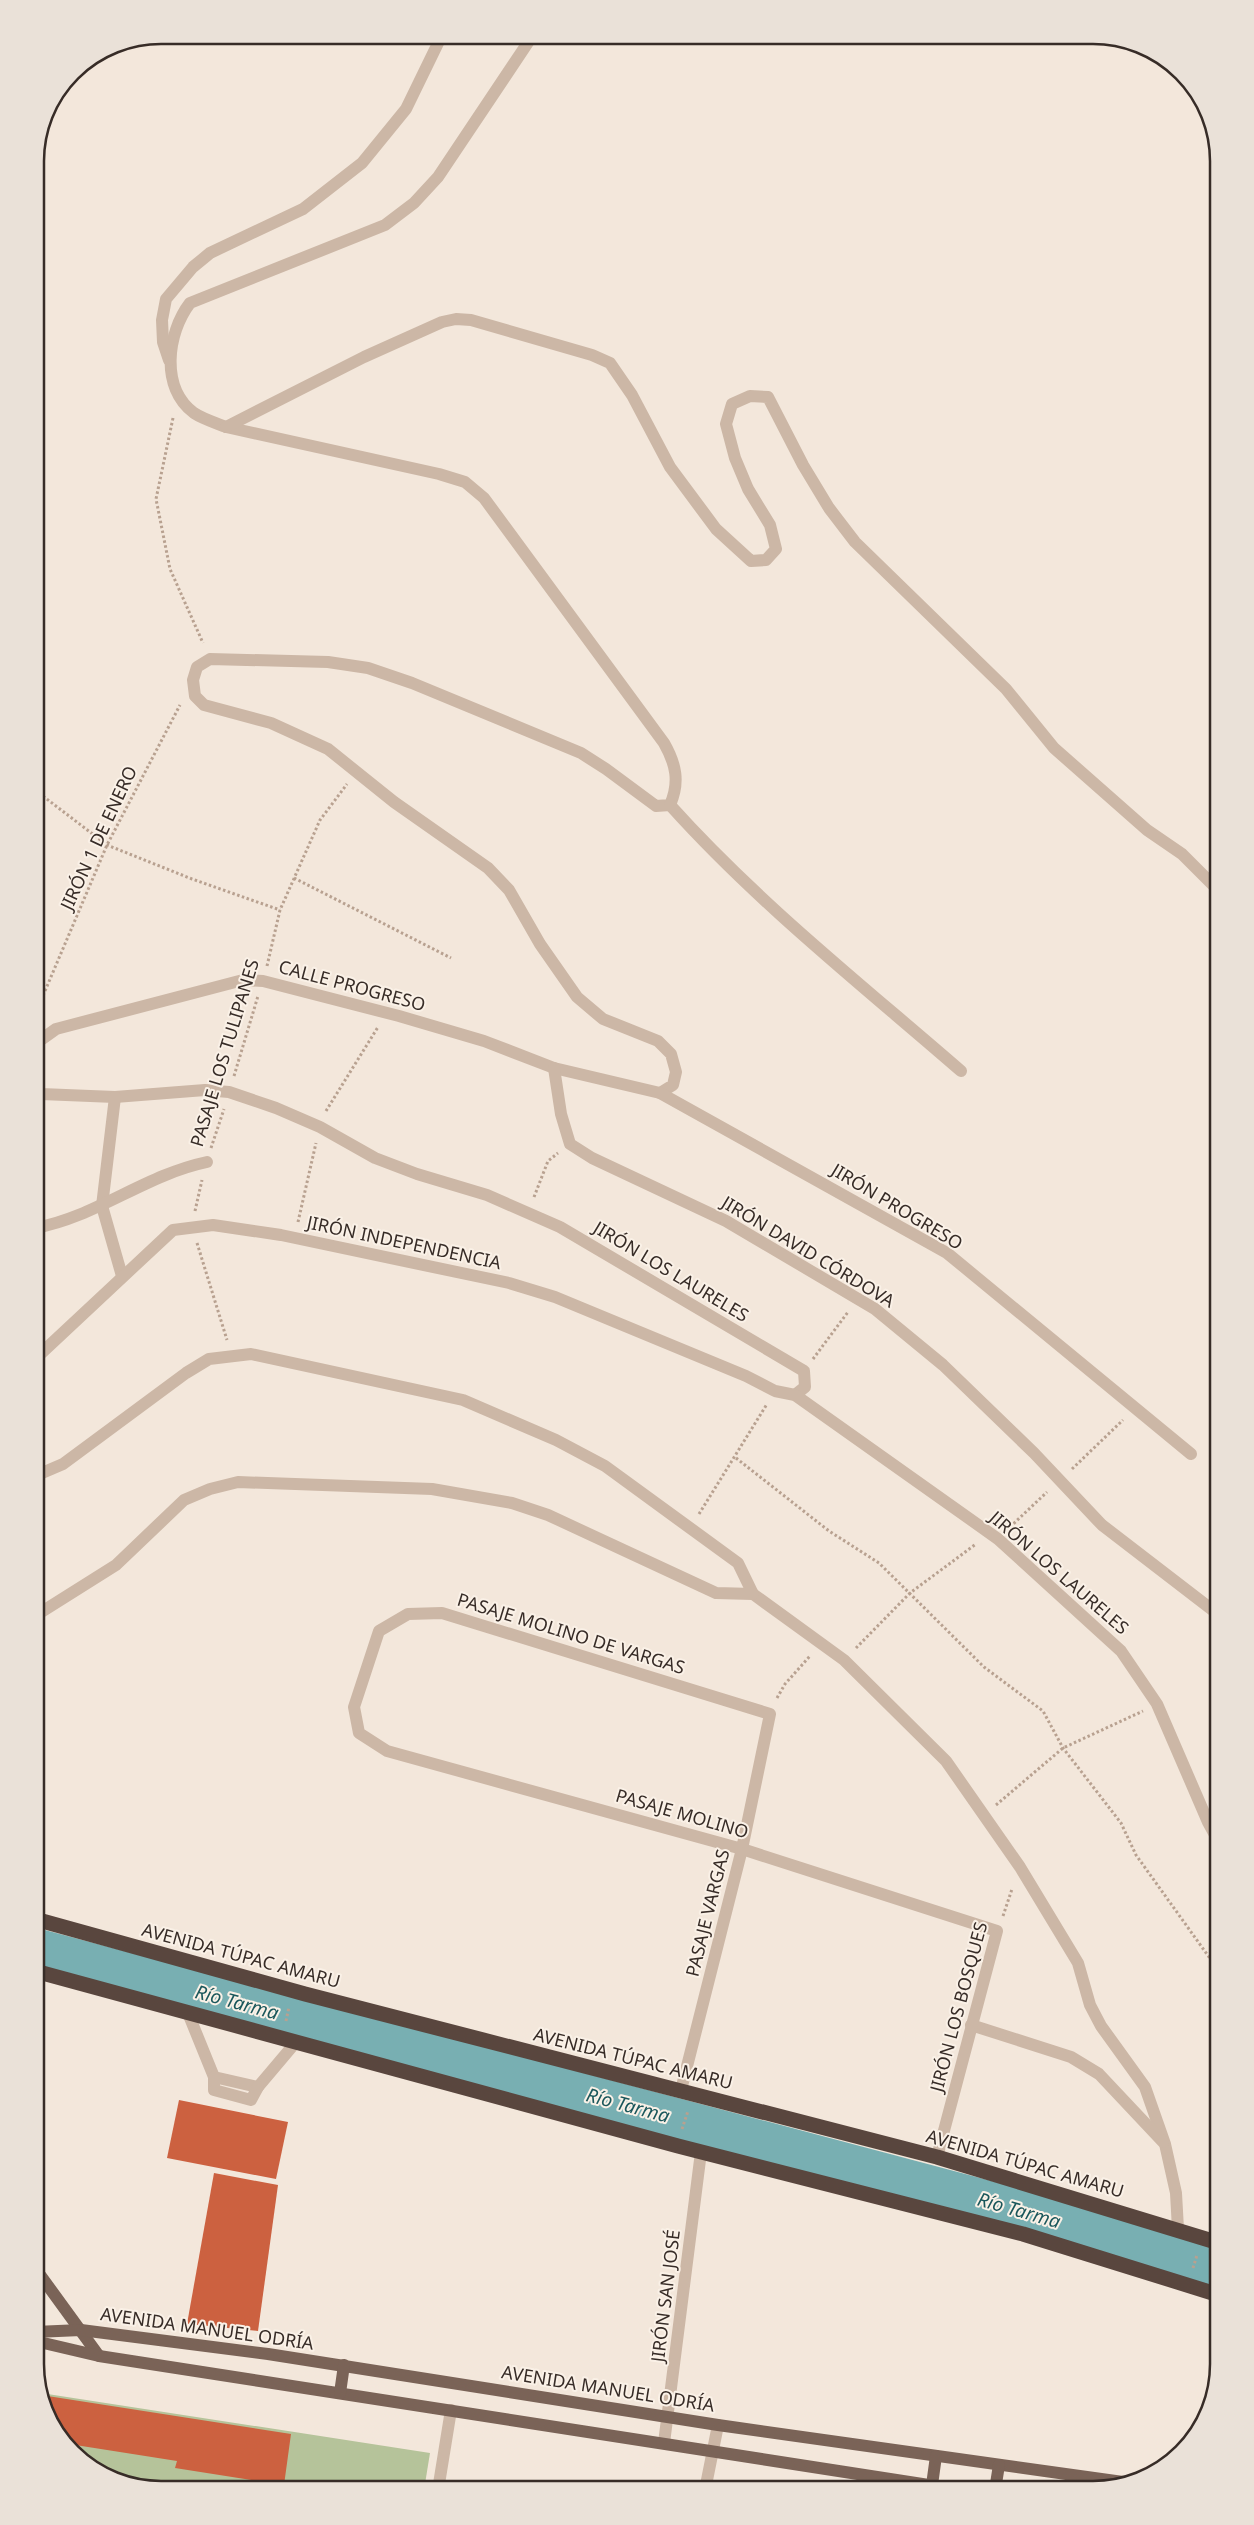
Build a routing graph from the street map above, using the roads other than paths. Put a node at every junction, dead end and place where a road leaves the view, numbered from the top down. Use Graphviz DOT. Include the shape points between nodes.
graph roads {
  1 [pos="438,44"];
  2 [pos="527,44"];
  3 [pos="170,363"];
  4 [pos="226,428"];
  5 [pos="670,805"];
  6 [pos="1210,882"];
  7 [pos="44,1038"];
  8 [pos="554,1068"];
  9 [pos="961,1071"];
  10 [pos="660,1093"];
  11 [pos="44,1094"];
  12 [pos="115,1098"];
  13 [pos="206,1162"];
  14 [pos="102,1206"];
  15 [pos="44,1227"];
  16 [pos="122,1276"];
  17 [pos="44,1350"];
  18 [pos="795,1395"];
  19 [pos="1191,1454"];
  20 [pos="44,1472"];
  21 [pos="753,1594"];
  22 [pos="1210,1607"];
  23 [pos="44,1610"];
  24 [pos="770,1714"];
  25 [pos="359,1732"];
  26 [pos="1210,1826"];
  27 [pos="742,1849"];
  28 [pos="44,1922"];
  29 [pos="997,1931"];
  30 [pos="44,1973"];
  31 [pos="188,2013"];
  32 [pos="971,2026"];
  33 [pos="296,2042"];
  34 [pos="681,2090"];
  35 [pos="1165,2144"];
  36 [pos="701,2152"];
  37 [pos="937,2157"];
  38 [pos="1178,2229"];
  39 [pos="1210,2241"];
  40 [pos="44,2280"];
  41 [pos="1210,2292"];
  42 [pos="81,2330"];
  43 [pos="44,2332"];
  44 [pos="44,2343"];
  45 [pos="100,2356"];
  46 [pos="344,2366"];
  47 [pos="340,2393"];
  48 [pos="451,2410"];
  49 [pos="669,2415"];
  50 [pos="718,2425"];
  51 [pos="664,2443"];
  52 [pos="712,2451"];
  53 [pos="936,2456"];
  54 [pos="999,2465"];
  55 [pos="1108,2480"];
  56 [pos="439,2481"];
  57 [pos="707,2481"];
  58 [pos="906,2481"];
  59 [pos="933,2481"];
  60 [pos="997,2481"];
  1 -- 3 [label="street" via="406,109 362,163 303,209 210,253 193,266 166,299 162,320 163,342"];
  2 -- 3 [label="street" via="438,178 414,203 385,225 190,304 182,314 173,338"];
  3 -- 4 [label="street" via="178,395 194,412"];
  4 -- 5 [label="street" via="439,474 465,482 484,498 664,743 673,759 677,776"];
  4 -- 6 [label="street" via="364,357 442,322 471,320 610,363 632,395 670,467 716,529 751,561 759,561 766,560 776,549 770,525 735,458 726,424 732,404 750,396 768,397 803,465 829,508 855,542 1006,689 1054,748 1147,830 1182,854"];
  5 -- 9 [label="street" via="716,856 834,963"];
  5 -- 10 [label="street" via="656,806 581,753 368,668 328,662 210,659 196,667 193,680 195,696 204,705 271,723 328,749 394,802 488,868 509,890 540,944 577,997 603,1019 658,1041 671,1054 676,1072 673,1085"];
  7 -- 8 [label="street, CALLE PROGRESO" via="56,1029 244,980 263,981 484,1041"];
  8 -- 10 [label="street, CALLE PROGRESO"];
  8 -- 22 [label="street, JIRÓN DAVID CÓRDOVA" via="561,1114 570,1144 592,1158 726,1221 876,1309 943,1365 1034,1453 1102,1525"];
  10 -- 19 [label="street, JIRÓN PROGRESO" via="947,1253"];
  11 -- 12 [label="street, JIRÓN LOS LAURELES"];
  12 -- 14 [label="street"];
  12 -- 18 [label="street, JIRÓN LOS LAURELES" via="205,1090 229,1092 320,1127 375,1158 487,1195 560,1227 804,1371 806,1388"];
  13 -- 14 [label="street" via="184,1167 124,1192"];
  14 -- 15 [label="street"];
  14 -- 16 [label="street"];
  16 -- 17 [label="street, JIRÓN INDEPENDENCIA"];
  16 -- 18 [label="street, JIRÓN INDEPENDENCIA" via="173,1230 213,1225 295,1238 555,1296 775,1391"];
  18 -- 26 [label="street, JIRÓN LOS LAURELES" via="990,1533 1121,1651 1157,1704"];
  20 -- 21 [label="street" via="63,1464 186,1372 209,1359 251,1354 463,1400 556,1440 605,1466 738,1563"];
  21 -- 23 [label="street" via="716,1593 548,1515 512,1503 432,1489 238,1482 184,1500 116,1565"];
  21 -- 35 [label="street" via="844,1660 946,1761 1020,1867 1078,1963 1090,2005 1101,2026 1146,2087"];
  24 -- 25 [label="street, PASAJE MOLINO DE VARGAS" via="442,1613 408,1614 379,1631 354,1707"];
  24 -- 27 [label="street, PASAJE VARGAS"];
  25 -- 27 [label="street, PASAJE MOLINO" via="387,1751"];
  27 -- 29 [label="street, PASAJE MOLINO"];
  27 -- 34 [label="street, PASAJE VARGAS"];
  28 -- 34 [label="highway, AVENIDA TÚPAC AMARU" via="305,1994"];
  29 -- 32 [label="street, JIRÓN LOS BOSQUES"];
  30 -- 31 [label="highway"];
  31 -- 33 [label="highway"];
  31 -- 33 [label="street" via="214,2077 258,2087"];
  32 -- 35 [label="street" via="1071,2057 1098,2074"];
  32 -- 37 [label="street, JIRÓN LOS BOSQUES"];
  33 -- 36 [label="highway"];
  34 -- 37 [label="highway, AVENIDA TÚPAC AMARU"];
  35 -- 38 [label="street" via="1176,2193"];
  36 -- 41 [label="highway" via="1023,2234"];
  36 -- 49 [label="street, JIRÓN SAN JOSÉ"];
  37 -- 38 [label="highway, AVENIDA TÚPAC AMARU"];
  38 -- 39 [label="highway, AVENIDA TÚPAC AMARU"];
  40 -- 42 [label="main road"];
  42 -- 43 [label="main road, AVENIDA MANUEL ODRÍA"];
  42 -- 45 [label="main road"];
  42 -- 46 [label="main road, AVENIDA MANUEL ODRÍA"];
  44 -- 45 [label="main road"];
  45 -- 47 [label="main road"];
  46 -- 47 [label="main road"];
  46 -- 49 [label="main road, AVENIDA MANUEL ODRÍA"];
  47 -- 48 [label="main road"];
  48 -- 51 [label="main road"];
  48 -- 56 [label="street"];
  49 -- 50 [label="main road, AVENIDA MANUEL ODRÍA"];
  49 -- 51 [label="street, JIRÓN SAN JOSÉ"];
  50 -- 52 [label="street"];
  50 -- 53 [label="main road, AVENIDA MANUEL ODRÍA"];
  51 -- 52 [label="main road"];
  52 -- 57 [label="street"];
  52 -- 58 [label="main road"];
  53 -- 54 [label="main road, AVENIDA MANUEL ODRÍA"];
  53 -- 59 [label="main road"];
  54 -- 55 [label="main road, AVENIDA MANUEL ODRÍA"];
  54 -- 60 [label="main road"];
}
